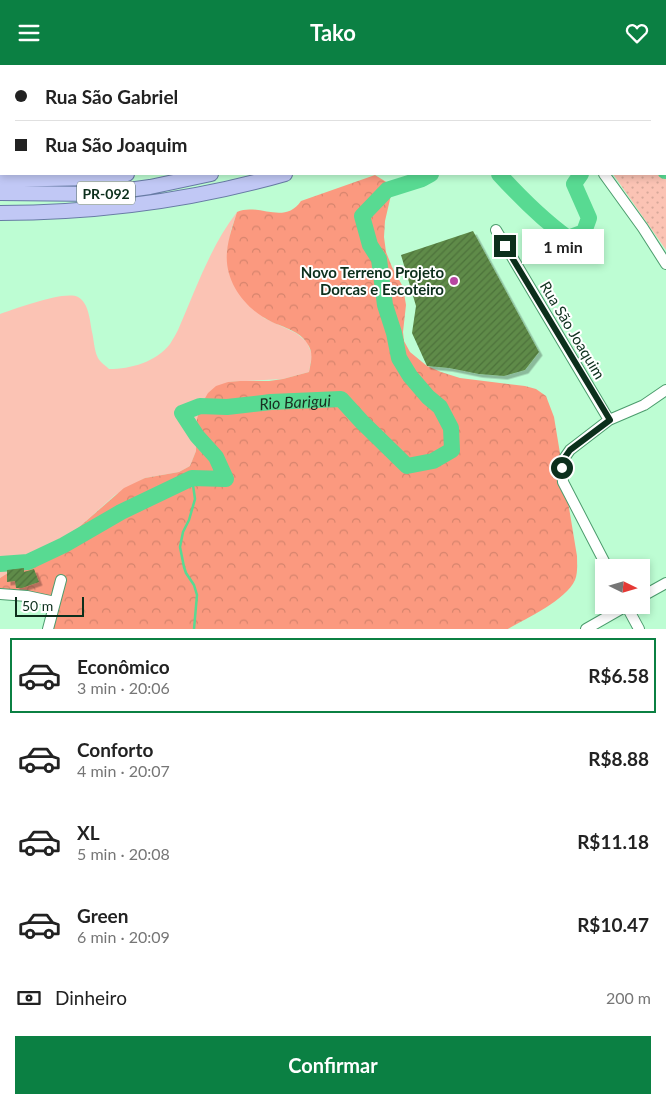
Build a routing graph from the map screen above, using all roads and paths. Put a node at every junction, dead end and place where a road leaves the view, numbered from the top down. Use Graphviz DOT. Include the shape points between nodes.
graph roads {
  1 [pos="118,175"];
  2 [pos="206,175"];
  3 [pos="282,175"];
  4 [pos="605,175"];
  5 [pos="0,181"];
  6 [pos="0,193"];
  7 [pos="0,213"];
  8 [pos="496,230"];
  9 [pos="666,264"];
  10 [pos="666,390"];
  11 [pos="610,420"];
  12 [pos="603,559"];
  13 [pos="61,580"];
  14 [pos="666,583"];
  15 [pos="650,592"];
  16 [pos="0,594"];
  17 [pos="55,602"];
  18 [pos="612,614"];
  19 [pos="632,614"];
  20 [pos="48,629"];
  21 [pos="586,629"];
  22 [pos="639,629"];
  1 -- 5 [label="main road, PR-092"];
  2 -- 6 [label="main road, PR-092" via="99,194"];
  3 -- 7 [label="main road" via="211,193 139,205 66,212"];
  4 -- 9 [label="street"];
  8 -- 11 [label="street, Rua São Joaquim"];
  10 -- 11 [label="street" via="644,405"];
  11 -- 12 [label="street" via="570,450 562,468 563,482"];
  13 -- 17 [label="street"];
  14 -- 15 [label="street"];
  16 -- 17 [label="street" via="27,595"];
  17 -- 20 [label="street"];
  18 -- 21 [label="street"];
  19 -- 22 [label="street"];
}
